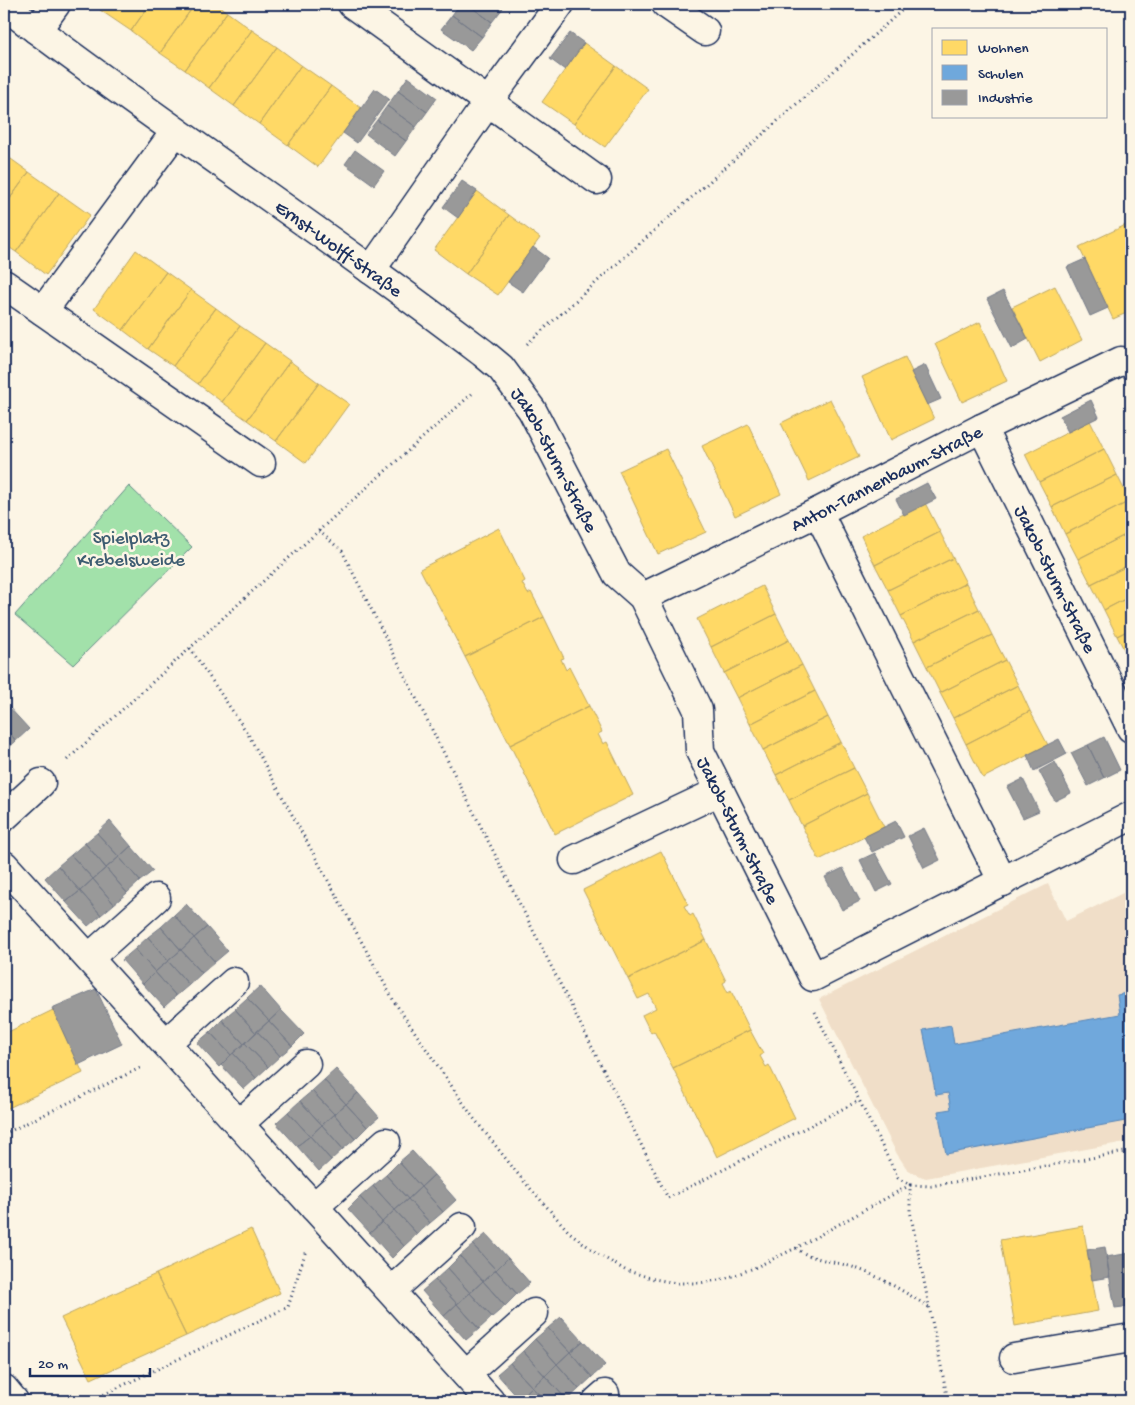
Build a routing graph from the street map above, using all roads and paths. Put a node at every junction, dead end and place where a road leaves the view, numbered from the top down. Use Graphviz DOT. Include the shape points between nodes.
graph roads {
  1 [pos="56,4"];
  2 [pos="352,4"];
  3 [pos="560,4"];
  4 [pos="666,4"];
  5 [pos="4,5"];
  6 [pos="37,30"];
  7 [pos="705,32"];
  8 [pos="488,102"];
  9 [pos="176,132"];
  10 [pos="597,180"];
  11 [pos="371,270"];
  12 [pos="4,284"];
  13 [pos="43,311"];
  14 [pos="1131,363"];
  15 [pos="501,368"];
  16 [pos="982,428"];
  17 [pos="261,463"];
  18 [pos="818,512"];
  19 [pos="319,530"];
  20 [pos="643,596"];
  21 [pos="190,648"];
  22 [pos="1131,728"];
  23 [pos="41,783"];
  24 [pos="720,791"];
  25 [pos="1131,816"];
  26 [pos="4,817"];
  27 [pos="574,860"];
  28 [pos="4,864"];
  29 [pos="1003,882"];
  30 [pos="156,898"];
  31 [pos="89,958"];
  32 [pos="813,977"];
  33 [pos="234,982"];
  34 [pos="168,1046"];
  35 [pos="306,1064"];
  36 [pos="858,1101"];
  37 [pos="239,1124"];
  38 [pos="4,1134"];
  39 [pos="386,1142"];
  40 [pos="1131,1151"];
  41 [pos="910,1185"];
  42 [pos="321,1214"];
  43 [pos="462,1227"];
  44 [pos="796,1248"];
  45 [pos="391,1291"];
  46 [pos="929,1307"];
  47 [pos="534,1313"];
  48 [pos="1131,1338"];
  49 [pos="1014,1358"];
  50 [pos="466,1374"];
  51 [pos="4,1390"];
  52 [pos="14,1401"];
  53 [pos="90,1401"];
  54 [pos="490,1401"];
  55 [pos="948,1401"];
  1 -- 6 [label="street"];
  2 -- 8 [label="street"];
  3 -- 8 [label="street"];
  4 -- 7 [label="street"];
  5 -- 6 [label="street, Ernst-Wolff-Straße"];
  6 -- 9 [label="street, Ernst-Wolff-Straße"];
  8 -- 10 [label="street"];
  8 -- 11 [label="street"];
  9 -- 11 [label="street, Ernst-Wolff-Straße"];
  9 -- 13 [label="street"];
  11 -- 15 [label="street, Ernst-Wolff-Straße"];
  12 -- 13 [label="street"];
  13 -- 17 [label="street"];
  14 -- 16 [label="street, Anton-Tannenbaum-Straße" via="1121,361"];
  15 -- 20 [label="street, Jakob-Sturm-Straße" via="532,410 617,574"];
  16 -- 18 [label="street, Anton-Tannenbaum-Straße"];
  16 -- 22 [label="street, Jakob-Sturm-Straße"];
  18 -- 20 [label="street, Anton-Tannenbaum-Straße"];
  18 -- 29 [label="street"];
  19 -- 36 [label="path" via="342,551 668,1198"];
  20 -- 24 [label="street, Jakob-Sturm-Straße" via="698,710 700,751"];
  21 -- 44 [label="path" via="248,734 395,1003 472,1116 570,1232 625,1270 676,1282 724,1279"];
  23 -- 26 [label="street"];
  24 -- 27 [label="street"];
  24 -- 32 [label="street, Jakob-Sturm-Straße"];
  25 -- 29 [label="street"];
  28 -- 31 [label="street"];
  29 -- 32 [label="street"];
  30 -- 31 [label="street"];
  31 -- 34 [label="street"];
  32 -- 36 [label="path" via="811,1004"];
  33 -- 34 [label="street"];
  34 -- 37 [label="street"];
  34 -- 38 [label="path" via="140,1068"];
  35 -- 37 [label="street"];
  36 -- 41 [label="path" via="898,1178"];
  37 -- 42 [label="street"];
  39 -- 42 [label="street"];
  40 -- 41 [label="path" via="931,1186"];
  41 -- 44 [label="path"];
  41 -- 46 [label="path" via="910,1211"];
  42 -- 45 [label="street"];
  42 -- 53 [label="path" via="288,1307"];
  43 -- 45 [label="street"];
  44 -- 46 [label="path" via="804,1254 857,1268 891,1283"];
  45 -- 50 [label="street"];
  46 -- 55 [label="path"];
  47 -- 50 [label="street"];
  48 -- 49 [label="street"];
  50 -- 54 [label="street"];
  51 -- 52 [label="street"];
}
